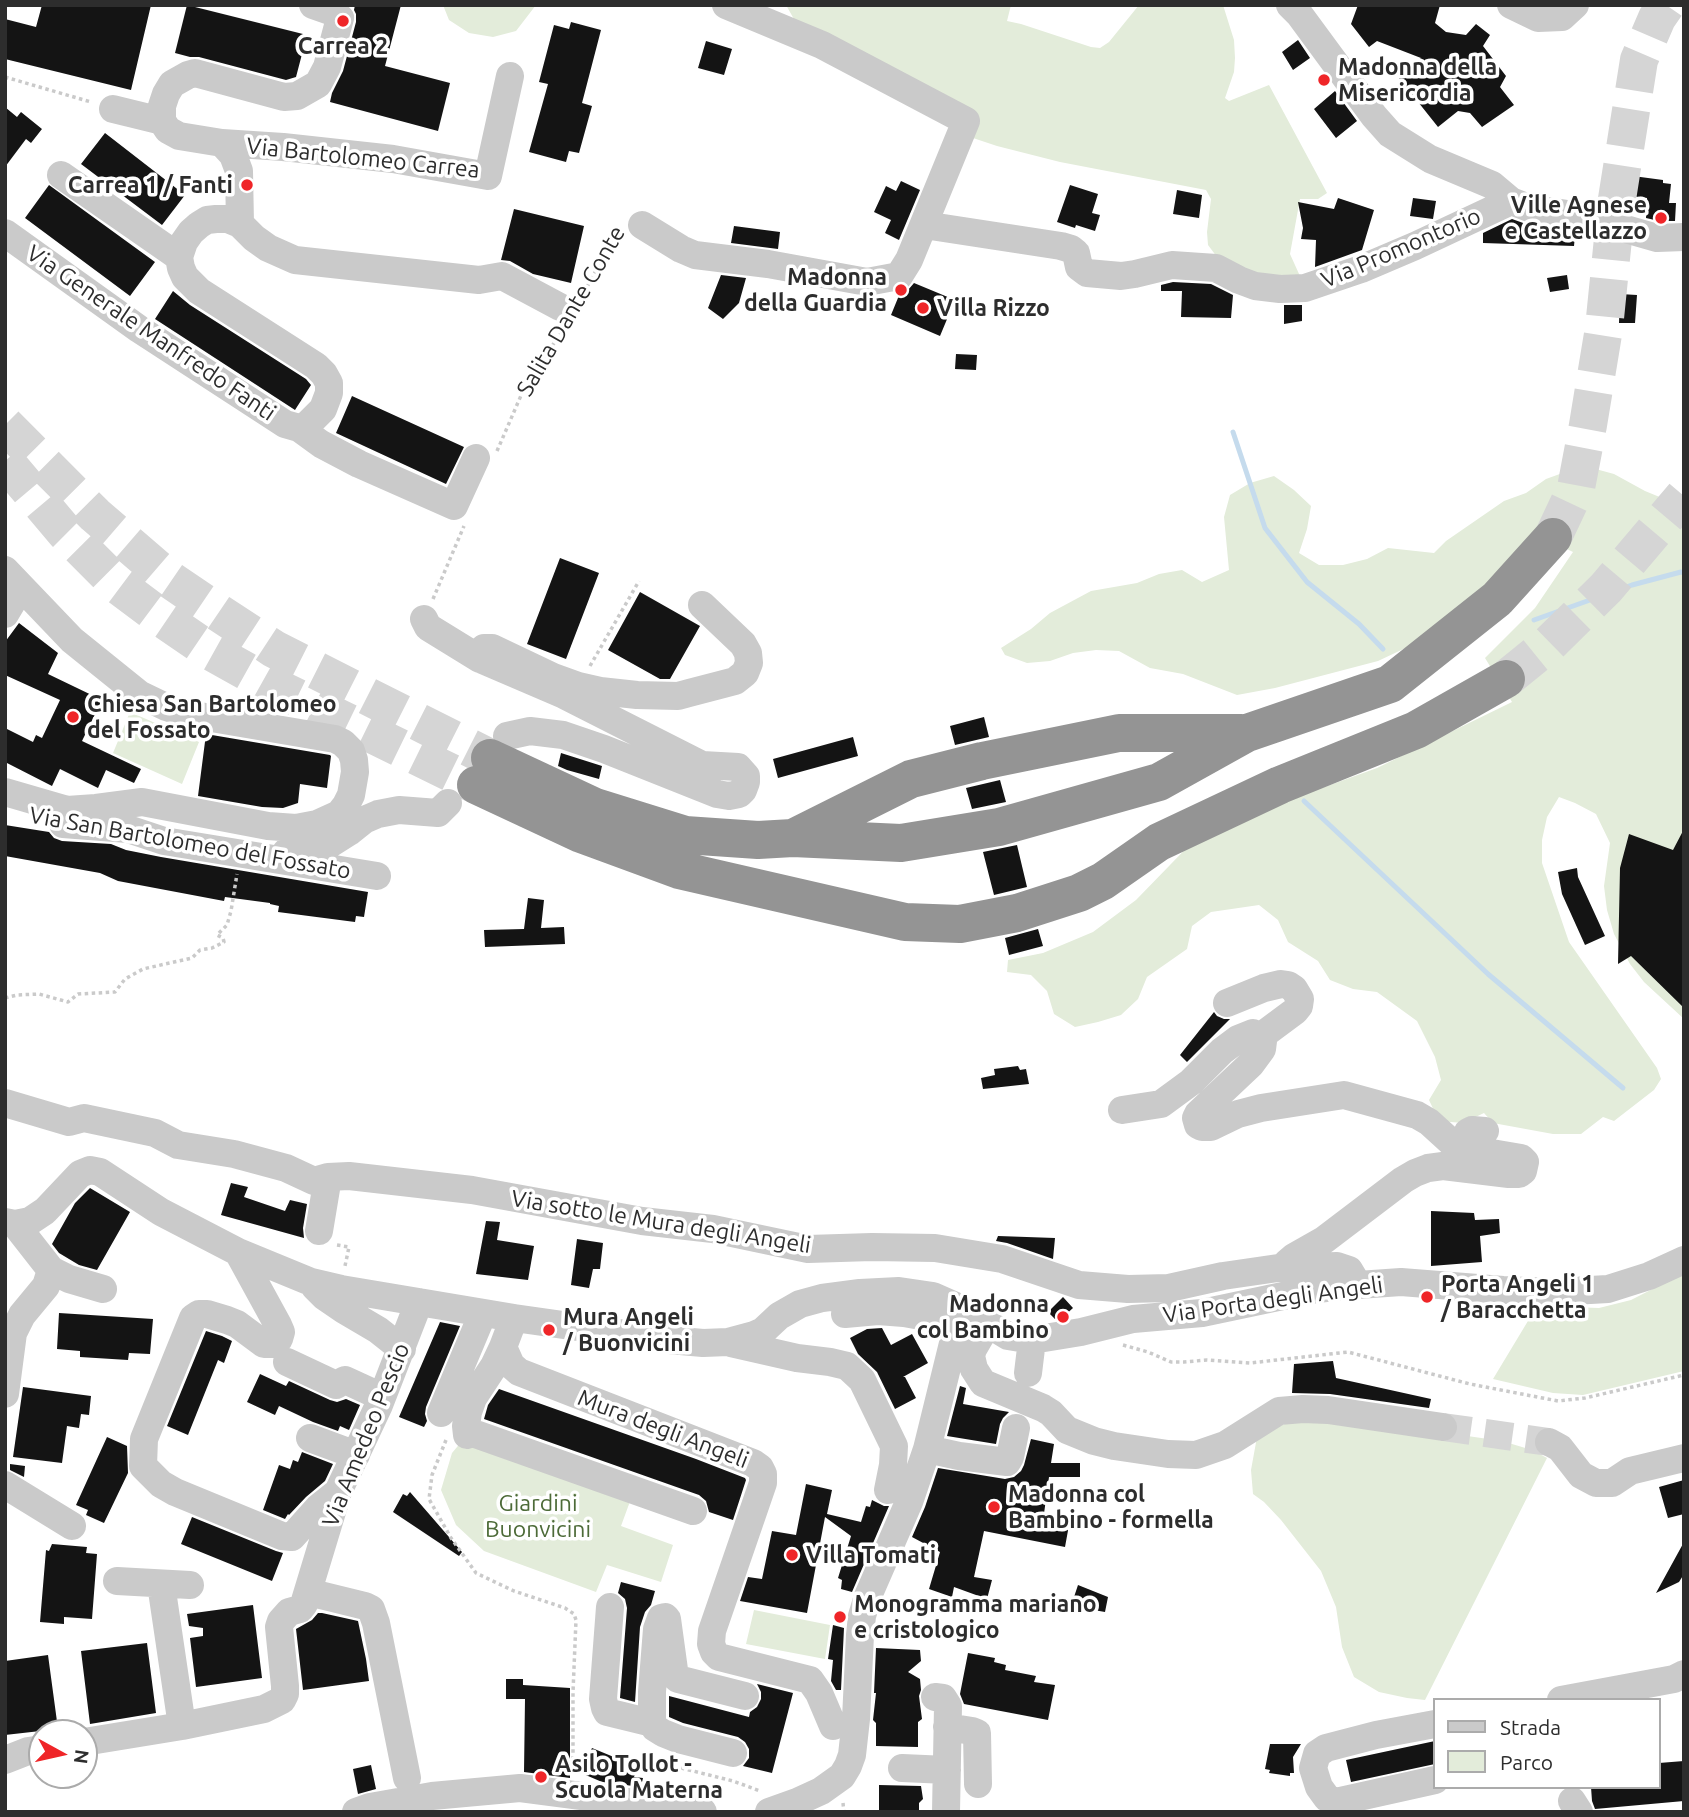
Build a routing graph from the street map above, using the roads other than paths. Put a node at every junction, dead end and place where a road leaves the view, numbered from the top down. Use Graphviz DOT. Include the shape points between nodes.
graph roads {
  1 [pos="313,5"];
  2 [pos="726,5"];
  3 [pos="1290,5"];
  4 [pos="1511,5"];
  5 [pos="1575,5"];
  6 [pos="342,12"];
  7 [pos="510,76"];
  8 [pos="113,109"];
  9 [pos="162,121"];
  10 [pos="222,143"];
  11 [pos="61,174"];
  12 [pos="1511,201"];
  13 [pos="240,224"];
  14 [pos="642,225"];
  15 [pos="924,225"];
  16 [pos="5,233"];
  17 [pos="1684,237"];
  18 [pos="179,257"];
  19 [pos="567,315"];
  20 [pos="299,429"];
  21 [pos="485,456"];
  22 [pos="1553,537"];
  23 [pos="13,579"];
  24 [pos="702,605"];
  25 [pos="5,614"];
  26 [pos="424,619"];
  27 [pos="480,659"];
  28 [pos="1506,679"];
  29 [pos="1247,733"];
  30 [pos="480,770"];
  31 [pos="5,792"];
  32 [pos="5,803"];
  33 [pos="128,830"];
  34 [pos="793,838"];
  35 [pos="377,876"];
  36 [pos="1227,1003"];
  37 [pos="1260,1037"];
  38 [pos="5,1103"];
  39 [pos="1122,1110"];
  40 [pos="328,1177"];
  41 [pos="10,1223"];
  42 [pos="319,1231"];
  43 [pos="238,1252"];
  44 [pos="1684,1260"];
  45 [pos="1287,1268"];
  46 [pos="51,1270"];
  47 [pos="311,1282"];
  48 [pos="1358,1285"];
  49 [pos="103,1289"];
  50 [pos="419,1302"];
  51 [pos="483,1313"];
  52 [pos="514,1318"];
  53 [pos="989,1323"];
  54 [pos="770,1325"];
  55 [pos="1032,1340"];
  56 [pos="728,1342"];
  57 [pos="503,1348"];
  58 [pos="401,1349"];
  59 [pos="288,1362"];
  60 [pos="1028,1373"];
  61 [pos="5,1394"];
  62 [pos="382,1398"];
  63 [pos="461,1422"];
  64 [pos="1443,1427"];
  65 [pos="1016,1428"];
  66 [pos="310,1438"];
  67 [pos="1549,1442"];
  68 [pos="928,1449"];
  69 [pos="356,1455"];
  70 [pos="1684,1458"];
  71 [pos="5,1485"];
  72 [pos="888,1490"];
  73 [pos="338,1492"];
  74 [pos="693,1511"];
  75 [pos="72,1526"];
  76 [pos="117,1581"];
  77 [pos="162,1584"];
  78 [pos="190,1586"];
  79 [pos="307,1592"];
  80 [pos="610,1607"];
  81 [pos="753,1665"];
  82 [pos="1672,1684"];
  83 [pos="935,1697"];
  84 [pos="1576,1698"];
  85 [pos="652,1723"];
  86 [pos="1434,1724"];
  87 [pos="182,1726"];
  88 [pos="833,1726"];
  89 [pos="947,1727"];
  90 [pos="98,1740"];
  91 [pos="28,1751"];
  92 [pos="733,1753"];
  93 [pos="5,1760"];
  94 [pos="902,1768"];
  95 [pos="947,1770"];
  96 [pos="407,1778"];
  97 [pos="1434,1780"];
  98 [pos="1316,1782"];
  99 [pos="978,1784"];
  100 [pos="1352,1786"];
  101 [pos="772,1811"];
  102 [pos="356,1812"];
  103 [pos="703,1812"];
  104 [pos="946,1812"];
  1 -- 6 [label="street"];
  2 -- 15 [label="street" via="822,45 966,121"];
  3 -- 12 [label="street" via="1390,134 1430,159 1492,185"];
  4 -- 5 [label="street" via="1538,18 1562,17"];
  6 -- 9 [label="street" via="327,67 318,84 307,91 284,97 188,75 172,84 166,94"];
  7 -- 10 [label="street, Via Bartolomeo Carrea" via="488,176 393,159"];
  8 -- 9 [label="street, Via Bartolomeo Carrea"];
  9 -- 10 [label="street, Via Bartolomeo Carrea" via="179,136"];
  10 -- 13 [label="street, Via Bartolomeo Carrea" via="239,172"];
  11 -- 18 [label="street, Via Generale Manfredo Fanti"];
  12 -- 15 [label="street, Via Promontorio" via="1361,269 1305,288 1255,286 1216,268 1172,265 1135,274 1087,273 1079,267 1076,253 1061,246"];
  12 -- 17 [label="street, Via Promontorio" via="1657,238"];
  13 -- 18 [label="street" via="228,219 207,220 191,232"];
  13 -- 19 [label="street" via="268,248 295,260 479,280 502,276"];
  14 -- 15 [label="street, Salita Dante Conte" via="695,255 867,282 899,276"];
  16 -- 20 [label="street, Via Generale Manfredo Fanti" via="139,329"];
  18 -- 20 [label="street, Via Generale Manfredo Fanti" via="186,277 199,291 324,374 329,393 323,409"];
  20 -- 21 [label="street, Via Generale Manfredo Fanti" via="359,464 454,506"];
  22 -- 29 [label="highway" via="1497,599 1390,684"];
  23 -- 25 [label="street"];
  23 -- 31 [label="street, Via San Bartolomeo del Fossato" via="72,640 139,694 188,714 335,738 351,751 355,777 349,800 339,814 296,828 142,802 67,810"];
  24 -- 27 [label="street" via="748,653 747,668 730,683 678,696 637,695 578,686 492,648 484,648"];
  26 -- 27 [label="street" via="428,627"];
  27 -- 30 [label="street" via="564,695 702,765 738,767 746,782 739,794 723,795 572,738 538,731 522,732"];
  28 -- 30 [label="highway" via="1416,730 1280,785 1158,842 1079,893 1017,913 960,923 905,922 679,870 581,834"];
  29 -- 34 [label="highway" via="1119,733 982,761 911,779"];
  29 -- 34 [label="highway" via="1159,782 999,827 901,843"];
  30 -- 33 [label="street" via="438,813 399,810 378,814 330,844 305,851 279,851 166,830"];
  30 -- 34 [label="highway" via="685,835 758,841"];
  32 -- 33 [label="street, Via San Bartolomeo del Fossato" via="39,821"];
  33 -- 35 [label="street, Via San Bartolomeo del Fossato" via="164,841"];
  36 -- 37 [label="street" via="1275,985 1294,989 1300,999 1295,1011"];
  37 -- 39 [label="street" via="1253,1034 1238,1039 1161,1104"];
  37 -- 45 [label="street" via="1264,1044 1259,1055 1198,1114 1198,1125 1211,1127 1261,1108 1349,1096 1418,1115 1451,1142 1476,1138 1471,1151 1525,1162 1519,1174 1435,1166 1415,1173 1294,1257"];
  38 -- 40 [label="street, Via sotto le Mura degli Angeli" via="69,1122 84,1118 155,1133 178,1145 234,1154 314,1181"];
  40 -- 42 [label="street"];
  40 -- 45 [label="street, Via sotto le Mura degli Angeli" via="472,1190 808,1249 934,1248 1002,1258 1079,1285 1170,1288"];
  41 -- 43 [label="street" via="30,1221 90,1170"];
  41 -- 46 [label="street"];
  43 -- 47 [label="street"];
  43 -- 73 [label="street" via="278,1325 279,1339 264,1343 227,1320 207,1314 193,1318 144,1439 143,1466 175,1492 282,1536 292,1537"];
  44 -- 48 [label="street, Via Porta degli Angeli" via="1608,1289 1554,1292 1401,1282"];
  45 -- 48 [label="street, Via sotto le Mura degli Angeli" via="1337,1266 1349,1270"];
  46 -- 49 [label="street"];
  46 -- 61 [label="street" via="46,1286 13,1333"];
  47 -- 50 [label="street"];
  47 -- 58 [label="street" via="325,1297"];
  48 -- 55 [label="street, Via Porta degli Angeli" via="1202,1313 1133,1319"];
  50 -- 51 [label="street"];
  50 -- 58 [label="street, Via Amedeo Pescio"];
  51 -- 52 [label="street"];
  51 -- 63 [label="street"];
  52 -- 56 [label="street" via="669,1340"];
  52 -- 57 [label="street"];
  53 -- 54 [label="street" via="940,1299 899,1291 822,1298 800,1304"];
  53 -- 55 [label="street, Via Porta degli Angeli" via="1008,1336"];
  53 -- 64 [label="street" via="971,1356 983,1383 1043,1408 1067,1430 1114,1446 1196,1455 1225,1445 1279,1411 1303,1409"];
  54 -- 56 [label="street"];
  54 -- 68 [label="street" via="878,1311 949,1321 955,1335"];
  55 -- 60 [label="street"];
  56 -- 72 [label="street" via="846,1366 862,1380 894,1446"];
  57 -- 63 [label="street"];
  57 -- 81 [label="street, Mura degli Angeli" via="511,1365 524,1375 760,1468 762,1483 711,1644 719,1657"];
  58 -- 62 [label="street, Via Amedeo Pescio"];
  59 -- 62 [label="street" via="336,1385 345,1380"];
  62 -- 69 [label="street, Via Amedeo Pescio"];
  63 -- 74 [label="street"];
  65 -- 68 [label="street" via="1007,1462"];
  66 -- 69 [label="street"];
  67 -- 70 [label="street" via="1560,1448 1581,1475 1596,1483 1612,1483 1630,1471"];
  68 -- 101 [label="street" via="862,1616 856,1719 848,1766 821,1791"];
  69 -- 73 [label="street, Via Amedeo Pescio"];
  71 -- 75 [label="street"];
  73 -- 79 [label="street, Via Amedeo Pescio"];
  76 -- 77 [label="street"];
  77 -- 78 [label="street"];
  77 -- 87 [label="street"];
  79 -- 87 [label="street, Via Amedeo Pescio" via="300,1609 289,1612 279,1627 285,1686 282,1700 264,1709"];
  79 -- 96 [label="street" via="371,1609"];
  80 -- 85 [label="street" via="605,1708"];
  81 -- 85 [label="street" via="745,1698 678,1679 667,1619 661,1618"];
  81 -- 88 [label="street, Mura degli Angeli" via="810,1679"];
  82 -- 84 [label="street"];
  83 -- 89 [label="street" via="943,1698 948,1706"];
  85 -- 92 [label="street" via="678,1739"];
  86 -- 98 [label="street" via="1321,1750 1314,1760"];
  87 -- 90 [label="street, Via Amedeo Pescio"];
  89 -- 95 [label="street"];
  89 -- 99 [label="street" via="977,1733"];
  91 -- 93 [label="street"];
  94 -- 95 [label="street"];
  95 -- 104 [label="street"];
  97 -- 98 [label="street" via="1336,1802 1327,1798"];
  98 -- 100 [label="street" via="1332,1789"];
  102 -- 103 [label="street" via="432,1796 520,1788"];
}
